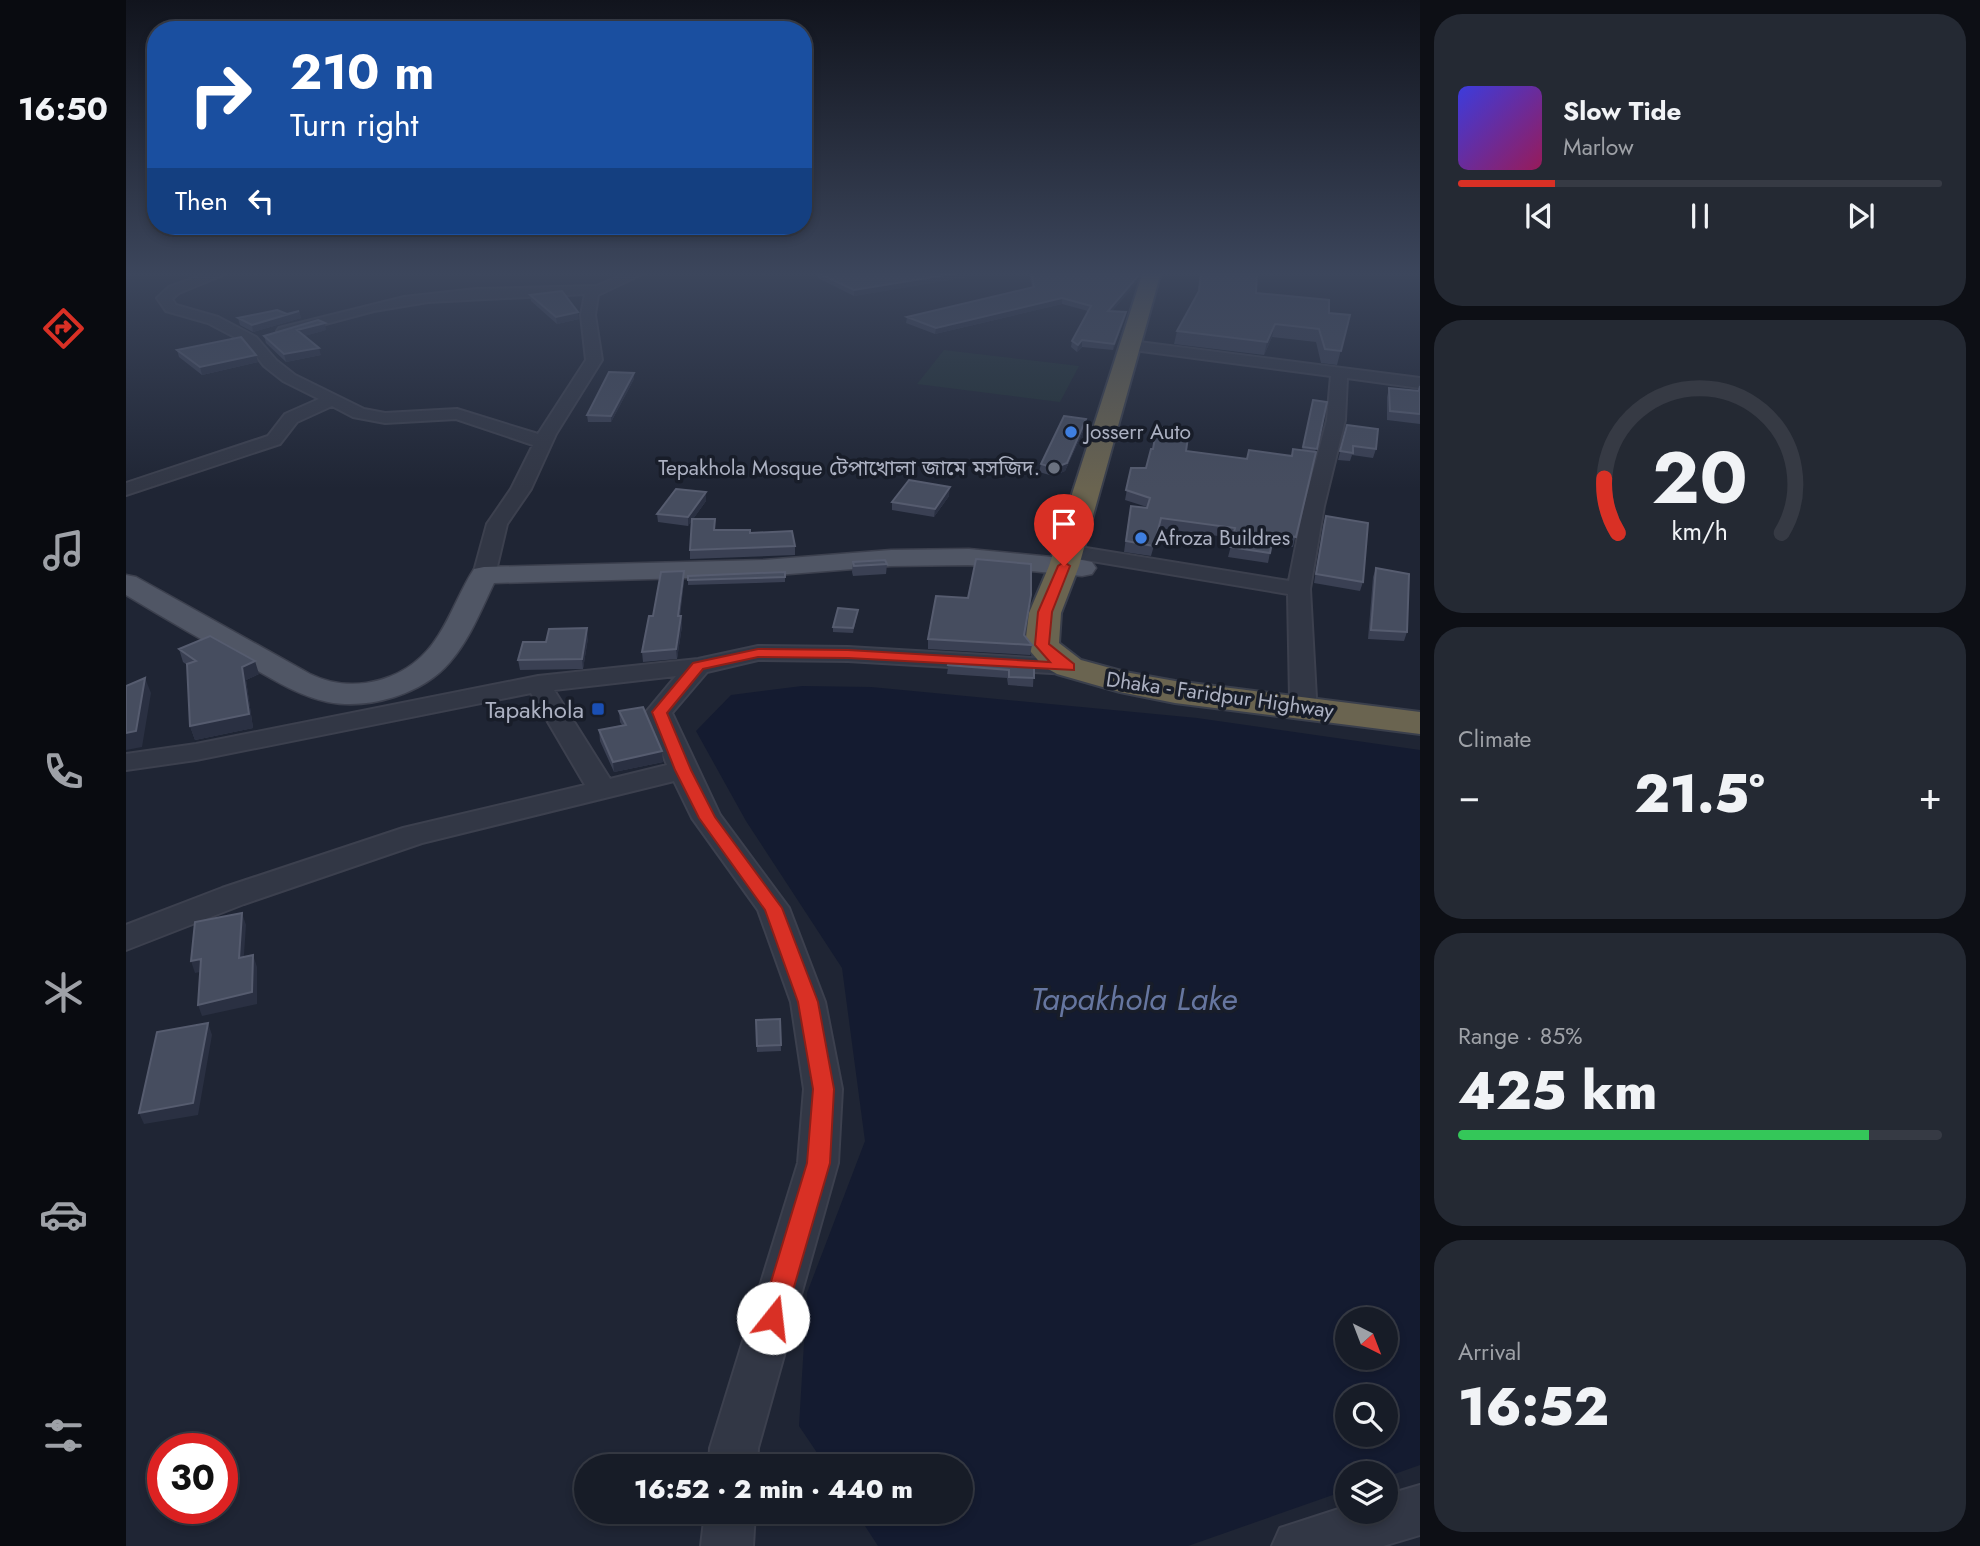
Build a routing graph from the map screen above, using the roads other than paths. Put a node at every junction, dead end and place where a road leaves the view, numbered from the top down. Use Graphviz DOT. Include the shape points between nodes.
graph roads {
  1 [pos="254,344"];
  2 [pos="592,344"];
  3 [pos="1140,347"];
  4 [pos="1339,372"];
  5 [pos="1420,383"];
  6 [pos="333,400"];
  7 [pos="543,442"];
  8 [pos="126,489"];
  9 [pos="1077,563"];
  10 [pos="484,575"];
  11 [pos="126,583"];
  12 [pos="1300,589"];
  13 [pos="698,666"];
  14 [pos="1069,667"];
  15 [pos="538,684"];
  16 [pos="1303,698"];
  17 [pos="1420,713"];
  18 [pos="1420,723"];
  19 [pos="126,762"];
  20 [pos="683,770"];
  21 [pos="602,789"];
  22 [pos="126,938"];
  23 [pos="734,1454"];
  24 [pos="1420,1510"];
  25 [pos="729,1524"];
  26 [pos="727,1546"];
  27 [pos="1298,1546"];
  1 -- 6 [label="street" via="289,378"];
  2 -- 7 [label="street" via="594,360"];
  3 -- 4 [label="street"];
  3 -- 9 [label="highway, Dhaka - Faridpur Highway"];
  4 -- 5 [label="street"];
  4 -- 12 [label="street" via="1336,420 1314,506"];
  6 -- 7 [label="street" via="359,413 385,418 457,414"];
  6 -- 8 [label="street" via="291,418 274,440"];
  7 -- 10 [label="street" via="521,489 497,524"];
  9 -- 10 [label="main road" via="891,558 764,568"];
  9 -- 12 [label="street"];
  9 -- 14 [label="highway, Dhaka - Faridpur Highway" via="1045,612 1042,645"];
  9 -- 16 [label="highway, Dhaka - Faridpur Highway" via="1061,615 1062,645 1082,659 1123,673"];
  10 -- 11 [label="main road" via="443,653 428,668 373,691 340,694 305,684"];
  12 -- 16 [label="street"];
  13 -- 14 [label="street" via="758,653 790,652"];
  13 -- 15 [label="street"];
  13 -- 20 [label="street" via="659,712"];
  14 -- 18 [label="highway, Dhaka - Faridpur Highway" via="1175,692"];
  15 -- 19 [label="street"];
  15 -- 21 [label="street"];
  16 -- 17 [label="highway, Dhaka - Faridpur Highway"];
  20 -- 21 [label="street"];
  20 -- 23 [label="street" via="707,818 773,908 808,1002 824,1089 818,1163"];
  21 -- 22 [label="street" via="414,835 233,896"];
  24 -- 27 [label="street"];
  25 -- 26 [label="street"];
}
